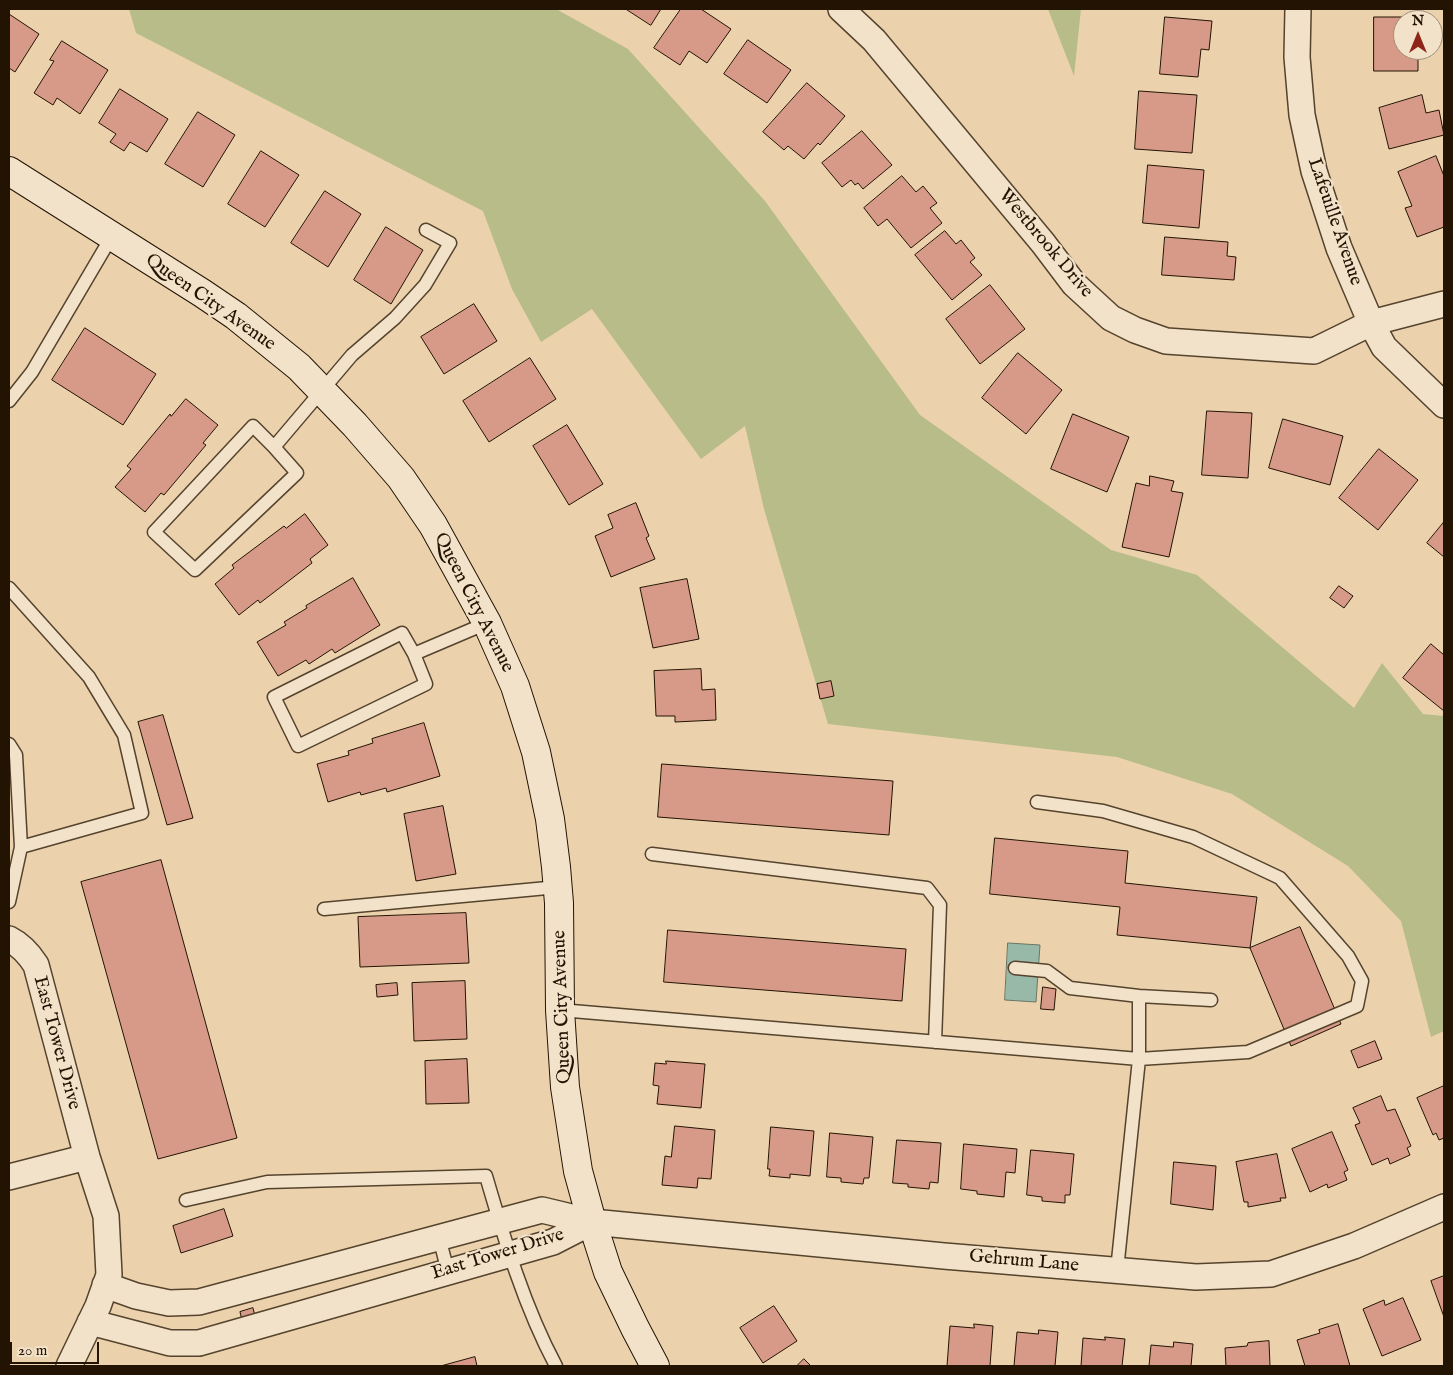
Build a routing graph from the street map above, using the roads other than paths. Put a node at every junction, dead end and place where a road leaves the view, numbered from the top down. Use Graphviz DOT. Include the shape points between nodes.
graph roads {
  1 [pos="841,9"];
  2 [pos="1298,9"];
  3 [pos="9,171"];
  4 [pos="426,230"];
  5 [pos="112,236"];
  6 [pos="1444,304"];
  7 [pos="1371,323"];
  8 [pos="323,391"];
  9 [pos="9,401"];
  10 [pos="1444,405"];
  11 [pos="274,447"];
  12 [pos="9,588"];
  13 [pos="487,623"];
  14 [pos="414,654"];
  15 [pos="9,744"];
  16 [pos="1038,802"];
  17 [pos="21,846"];
  18 [pos="652,854"];
  19 [pos="558,887"];
  20 [pos="9,902"];
  21 [pos="324,909"];
  22 [pos="9,939"];
  23 [pos="1015,968"];
  24 [pos="1139,996"];
  25 [pos="1210,1000"];
  26 [pos="560,1010"];
  27 [pos="935,1042"];
  28 [pos="1138,1059"];
  29 [pos="87,1157"];
  30 [pos="9,1177"];
  31 [pos="186,1200"];
  32 [pos="1444,1207"];
  33 [pos="500,1221"];
  34 [pos="592,1222"];
  35 [pos="439,1237"];
  36 [pos="509,1254"];
  37 [pos="1118,1270"];
  38 [pos="448,1272"];
  39 [pos="105,1285"];
  40 [pos="90,1322"];
  41 [pos="69,1366"];
  42 [pos="556,1366"];
  43 [pos="655,1366"];
  1 -- 7 [label="street, Westbrook Drive" via="874,40 1074,284 1111,318 1166,341 1314,350"];
  2 -- 7 [label="street, Lafeuille Avenue" via="1297,57 1302,115 1314,171 1339,248"];
  3 -- 5 [label="main road, Queen City Avenue"];
  4 -- 8 [label="lane" via="450,243 424,285 395,318 352,356"];
  5 -- 8 [label="main road, Queen City Avenue" via="236,316 299,367"];
  5 -- 9 [label="lane" via="32,372"];
  6 -- 7 [label="street, Westbrook Drive"];
  7 -- 10 [label="street, Lafeuille Avenue" via="1384,347"];
  8 -- 11 [label="lane"];
  8 -- 13 [label="main road, Queen City Avenue" via="401,478 433,525"];
  11 -- 11 [label="lane" via="297,473 195,570 154,532 253,426"];
  12 -- 17 [label="lane" via="89,677 124,735 142,813"];
  13 -- 14 [label="lane"];
  13 -- 19 [label="main road, Queen City Avenue" via="515,686 536,752 550,820"];
  14 -- 14 [label="lane" via="426,684 298,746 274,697 402,633"];
  15 -- 17 [label="lane" via="16,755"];
  16 -- 28 [label="lane" via="1103,811 1193,837 1280,878 1348,956 1362,981 1357,1006 1248,1052"];
  17 -- 20 [label="lane"];
  18 -- 27 [label="lane" via="927,888 940,904"];
  19 -- 21 [label="lane"];
  19 -- 26 [label="main road, Queen City Avenue"];
  22 -- 29 [label="street, East Tower Drive" via="28,952 36,965"];
  23 -- 24 [label="lane" via="1047,971 1070,988"];
  24 -- 25 [label="lane"];
  24 -- 28 [label="lane"];
  26 -- 27 [label="lane"];
  26 -- 34 [label="main road, Queen City Avenue" via="565,1087 578,1172"];
  27 -- 28 [label="lane"];
  28 -- 37 [label="lane"];
  29 -- 30 [label="street"];
  29 -- 39 [label="street, East Tower Drive" via="106,1216 109,1275"];
  31 -- 33 [label="lane" via="267,1182 486,1176"];
  32 -- 37 [label="street, Gehrum Lane" via="1354,1246 1271,1274 1196,1277"];
  33 -- 34 [label="street, East Tower Drive" via="542,1210"];
  33 -- 35 [label="street, East Tower Drive"];
  33 -- 36 [label="lane"];
  34 -- 36 [label="street, East Tower Drive" via="553,1242"];
  34 -- 37 [label="street, Gehrum Lane"];
  34 -- 43 [label="main road, Queen City Avenue" via="608,1272"];
  35 -- 38 [label="lane"];
  35 -- 39 [label="street, East Tower Drive" via="199,1302 169,1303"];
  36 -- 38 [label="street, East Tower Drive"];
  36 -- 42 [label="lane" via="543,1342"];
  38 -- 40 [label="street, East Tower Drive" via="199,1342 170,1342"];
  39 -- 40 [label="street, East Tower Drive"];
  40 -- 41 [label="street, East Tower Drive"];
}
